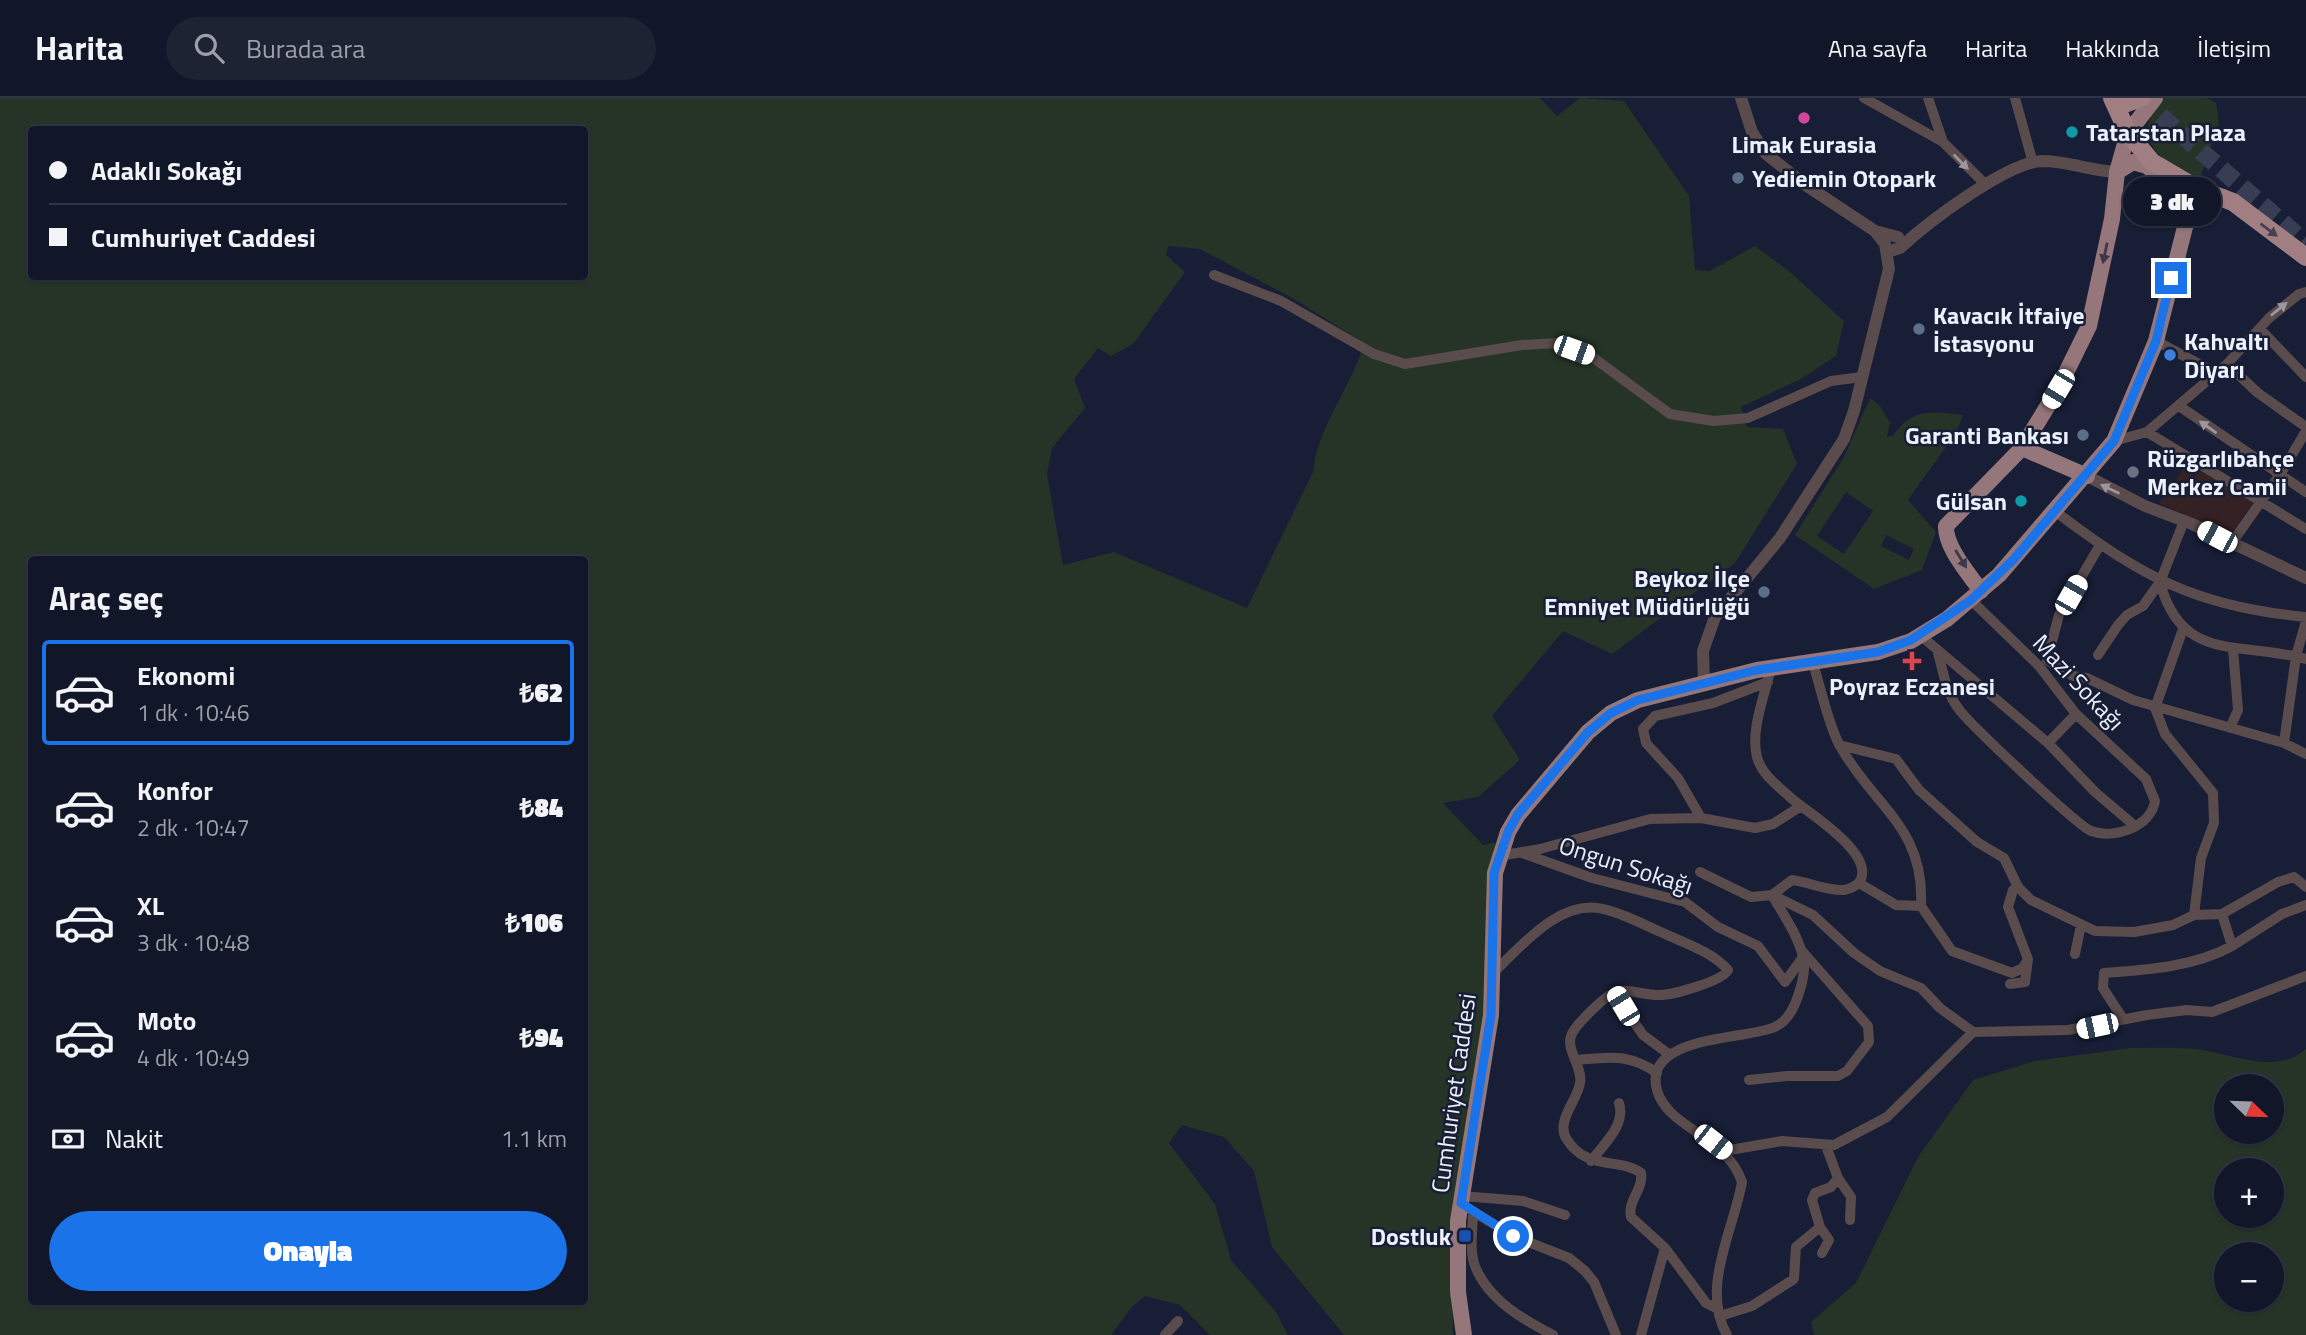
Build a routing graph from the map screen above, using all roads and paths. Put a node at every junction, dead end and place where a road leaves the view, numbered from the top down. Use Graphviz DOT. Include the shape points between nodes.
graph roads {
  1 [pos="1741,98"];
  2 [pos="1864,98"];
  3 [pos="1928,98"];
  4 [pos="2015,98"];
  5 [pos="2112,98"];
  6 [pos="2141,98"];
  7 [pos="2155,98"];
  8 [pos="2128,133"];
  9 [pos="1943,142"];
  10 [pos="2033,163"];
  11 [pos="2114,177"];
  12 [pos="1986,185"];
  13 [pos="2223,197"];
  14 [pos="2185,227"];
  15 [pos="1875,231"];
  16 [pos="1899,243"];
  17 [pos="1886,248"];
  18 [pos="2306,257"];
  19 [pos="1889,269"];
  20 [pos="1214,275"];
  21 [pos="2302,293"];
  22 [pos="2260,329"];
  23 [pos="2156,341"];
  24 [pos="2227,364"];
  25 [pos="2216,373"];
  26 [pos="1863,377"];
  27 [pos="2306,377"];
  28 [pos="2179,406"];
  29 [pos="2306,429"];
  30 [pos="2147,432"];
  31 [pos="2114,441"];
  32 [pos="2022,448"];
  33 [pos="2281,473"];
  34 [pos="2087,476"];
  35 [pos="2306,492"];
  36 [pos="2260,502"];
  37 [pos="2056,512"];
  38 [pos="2184,521"];
  39 [pos="2306,529"];
  40 [pos="2231,544"];
  41 [pos="2100,545"];
  42 [pos="2306,578"];
  43 [pos="2160,582"];
  44 [pos="1976,595"];
  45 [pos="2306,619"];
  46 [pos="2183,629"];
  47 [pos="1920,635"];
  48 [pos="2233,649"];
  49 [pos="1938,653"];
  50 [pos="2098,655"];
  51 [pos="2301,657"];
  52 [pos="1813,663"];
  53 [pos="2043,663"];
  54 [pos="1769,675"];
  55 [pos="1703,683"];
  56 [pos="2155,708"];
  57 [pos="2076,715"];
  58 [pos="2230,728"];
  59 [pos="2048,743"];
  60 [pos="2284,743"];
  61 [pos="1839,745"];
  62 [pos="2306,754"];
  63 [pos="1801,806"];
  64 [pos="1701,818"];
  65 [pos="2135,827"];
  66 [pos="1522,853"];
  67 [pos="1499,856"];
  68 [pos="1700,872"];
  69 [pos="1859,883"];
  70 [pos="2018,887"];
  71 [pos="2306,887"];
  72 [pos="1772,895"];
  73 [pos="2306,905"];
  74 [pos="1921,906"];
  75 [pos="2222,914"];
  76 [pos="2194,915"];
  77 [pos="2081,925"];
  78 [pos="2232,946"];
  79 [pos="1801,953"];
  80 [pos="2075,954"];
  81 [pos="2028,959"];
  82 [pos="1490,975"];
  83 [pos="2306,976"];
  84 [pos="2010,985"];
  85 [pos="1614,993"];
  86 [pos="2123,1019"];
  87 [pos="1973,1032"];
  88 [pos="1670,1055"];
  89 [pos="1576,1060"];
  90 [pos="1657,1073"];
  91 [pos="1749,1080"];
  92 [pos="1619,1102"];
  93 [pos="1826,1146"];
  94 [pos="1724,1151"];
  95 [pos="1591,1161"];
  96 [pos="1838,1178"];
  97 [pos="1465,1204"];
  98 [pos="1565,1215"];
  99 [pos="1850,1220"];
  100 [pos="1820,1227"];
  101 [pos="1665,1248"];
  102 [pos="1822,1253"];
  103 [pos="1718,1312"];
  104 [pos="1178,1321"];
  105 [pos="1165,1335"];
  106 [pos="1464,1335"];
  107 [pos="1553,1335"];
  108 [pos="1616,1335"];
  109 [pos="1641,1335"];
  110 [pos="1727,1335"];
  1 -- 15 [label="street" via="1752,132 1774,162"];
  2 -- 9 [label="street"];
  3 -- 9 [label="street"];
  4 -- 10 [label="street"];
  5 -- 6 [label="highway" via="2127,103"];
  5 -- 8 [label="highway"];
  7 -- 8 [label="main road"];
  8 -- 11 [label="main road"];
  8 -- 13 [label="highway" via="2147,157 2169,173"];
  9 -- 12 [label="street, one-way"];
  10 -- 11 [label="street" via="2050,162"];
  10 -- 12 [label="street"];
  11 -- 14 [label="main road" via="2126,164 2138,163 2173,187 2186,201"];
  11 -- 32 [label="main road, one-way" via="2112,219 2089,326"];
  12 -- 16 [label="street"];
  13 -- 14 [label="main road" via="2198,208"];
  13 -- 18 [label="highway, one-way"];
  14 -- 23 [label="main road, Cumhuriyet Caddesi"];
  15 -- 16 [label="street"];
  15 -- 17 [label="street"];
  16 -- 17 [label="street"];
  16 -- 19 [label="street"];
  17 -- 19 [label="street"];
  19 -- 26 [label="street"];
  20 -- 26 [label="street" via="1281,301 1374,354 1405,364 1557,343 1591,356 1670,414 1714,421 1748,418 1831,381"];
  22 -- 21 [label="street, one-way"];
  22 -- 24 [label="street"];
  22 -- 27 [label="street"];
  23 -- 25 [label="street"];
  23 -- 31 [label="main road, Cumhuriyet Caddesi"];
  24 -- 25 [label="street"];
  24 -- 29 [label="street"];
  25 -- 28 [label="street"];
  26 -- 55 [label="street" via="1837,452 1780,538 1715,617 1703,651"];
  28 -- 30 [label="street"];
  33 -- 28 [label="street, one-way"];
  29 -- 33 [label="street"];
  30 -- 31 [label="street"];
  30 -- 36 [label="street"];
  31 -- 34 [label="main road, Cumhuriyet Caddesi"];
  32 -- 34 [label="main road"];
  32 -- 44 [label="main road, one-way" via="1946,526"];
  33 -- 35 [label="street"];
  33 -- 36 [label="street"];
  34 -- 37 [label="main road, Cumhuriyet Caddesi"];
  38 -- 34 [label="street, one-way"];
  36 -- 39 [label="street"];
  36 -- 40 [label="street"];
  37 -- 41 [label="street"];
  37 -- 44 [label="main road, Cumhuriyet Caddesi"];
  38 -- 40 [label="street"];
  38 -- 43 [label="street"];
  40 -- 42 [label="street"];
  41 -- 43 [label="street"];
  41 -- 53 [label="street" via="2059,615"];
  43 -- 45 [label="street" via="2213,603"];
  43 -- 46 [label="street" via="2166,606"];
  43 -- 50 [label="street" via="2143,606 2118,625"];
  44 -- 47 [label="main road, Cumhuriyet Caddesi"];
  44 -- 53 [label="street, Mazi Sokağı"];
  45 -- 51 [label="street"];
  46 -- 48 [label="street" via="2211,645"];
  46 -- 56 [label="street"];
  47 -- 49 [label="street"];
  47 -- 52 [label="main road, Cumhuriyet Caddesi" via="1878,652"];
  48 -- 51 [label="street"];
  48 -- 58 [label="street" via="2238,710"];
  49 -- 59 [label="street"];
  49 -- 65 [label="street" via="1957,707 2068,813 2091,831"];
  51 -- 60 [label="street"];
  52 -- 54 [label="main road, Cumhuriyet Caddesi"];
  52 -- 61 [label="street"];
  53 -- 56 [label="street"];
  53 -- 57 [label="street, Mazi Sokağı"];
  54 -- 55 [label="main road, Cumhuriyet Caddesi"];
  54 -- 63 [label="street" via="1755,744 1757,760"];
  54 -- 64 [label="street" via="1713,703 1655,716 1643,729 1646,743 1678,778"];
  55 -- 67 [label="main road, Cumhuriyet Caddesi" via="1638,700 1611,713 1588,732 1518,814"];
  56 -- 58 [label="street"];
  56 -- 76 [label="street" via="2165,734 2213,793 2214,823 2201,858"];
  57 -- 59 [label="street"];
  57 -- 65 [label="street, Mazi Sokağı" via="2146,779 2154,810"];
  58 -- 60 [label="street"];
  59 -- 65 [label="street"];
  60 -- 62 [label="street"];
  61 -- 70 [label="street" via="1896,759 1919,790 1977,842 2004,858"];
  61 -- 74 [label="street" via="1904,831 1923,878"];
  63 -- 64 [label="street" via="1773,824 1755,828"];
  63 -- 69 [label="street" via="1849,846 1863,875"];
  64 -- 66 [label="street" via="1650,819"];
  66 -- 67 [label="street"];
  66 -- 79 [label="street, Ongun Sokağı" via="1592,878 1685,902 1718,927 1758,946 1785,982"];
  67 -- 82 [label="main road, Cumhuriyet Caddesi" via="1494,873"];
  68 -- 72 [label="street" via="1751,897"];
  69 -- 72 [label="street" via="1847,890 1792,880"];
  69 -- 74 [label="street" via="1896,905"];
  70 -- 77 [label="street" via="2031,900"];
  70 -- 81 [label="street" via="2008,907"];
  71 -- 75 [label="street" via="2294,877 2278,882"];
  72 -- 79 [label="street"];
  72 -- 87 [label="street" via="1813,915 1880,971 1921,988"];
  73 -- 78 [label="street"];
  74 -- 81 [label="street" via="1952,951 2012,973"];
  75 -- 76 [label="street"];
  75 -- 78 [label="street"];
  76 -- 77 [label="street" via="2173,925 2134,932 2108,933"];
  77 -- 80 [label="street"];
  78 -- 86 [label="street" via="2163,968 2104,973 2103,988"];
  79 -- 88 [label="street" via="1804,977 1797,999 1776,1027 1714,1039"];
  79 -- 91 [label="street" via="1868,1027 1869,1042 1838,1076"];
  81 -- 84 [label="street" via="2028,978"];
  82 -- 85 [label="street" via="1550,922 1589,907 1678,940 1721,961 1728,970 1717,979 1670,995"];
  82 -- 97 [label="main road, Cumhuriyet Caddesi" via="1491,1015"];
  83 -- 86 [label="street" via="2212,1012 2187,1010"];
  85 -- 88 [label="street" via="1643,1035"];
  85 -- 89 [label="street" via="1571,1034"];
  86 -- 87 [label="street" via="2075,1030"];
  87 -- 93 [label="street" via="1887,1116"];
  88 -- 90 [label="street"];
  89 -- 90 [label="street" via="1639,1060"];
  89 -- 95 [label="street" via="1581,1081 1563,1125 1565,1137"];
  90 -- 94 [label="street" via="1656,1089 1664,1104"];
  92 -- 95 [label="street" via="1615,1130"];
  93 -- 94 [label="street" via="1782,1141"];
  93 -- 96 [label="street"];
  94 -- 103 [label="street" via="1742,1182 1719,1270"];
  95 -- 101 [label="street" via="1641,1173 1629,1209 1631,1217"];
  96 -- 99 [label="street" via="1851,1197"];
  96 -- 100 [label="street" via="1813,1196"];
  97 -- 98 [label="street" via="1523,1201"];
  97 -- 106 [label="main road, Cumhuriyet Caddesi" via="1458,1292"];
  97 -- 107 [label="street" via="1480,1275 1510,1310"];
  97 -- 108 [label="street" via="1513,1236 1569,1258 1585,1271"];
  100 -- 102 [label="street" via="1829,1240"];
  100 -- 103 [label="street" via="1796,1247 1794,1279 1752,1306"];
  101 -- 103 [label="street" via="1706,1303"];
  101 -- 109 [label="street"];
  103 -- 110 [label="street"];
  104 -- 105 [label="street"];
}
